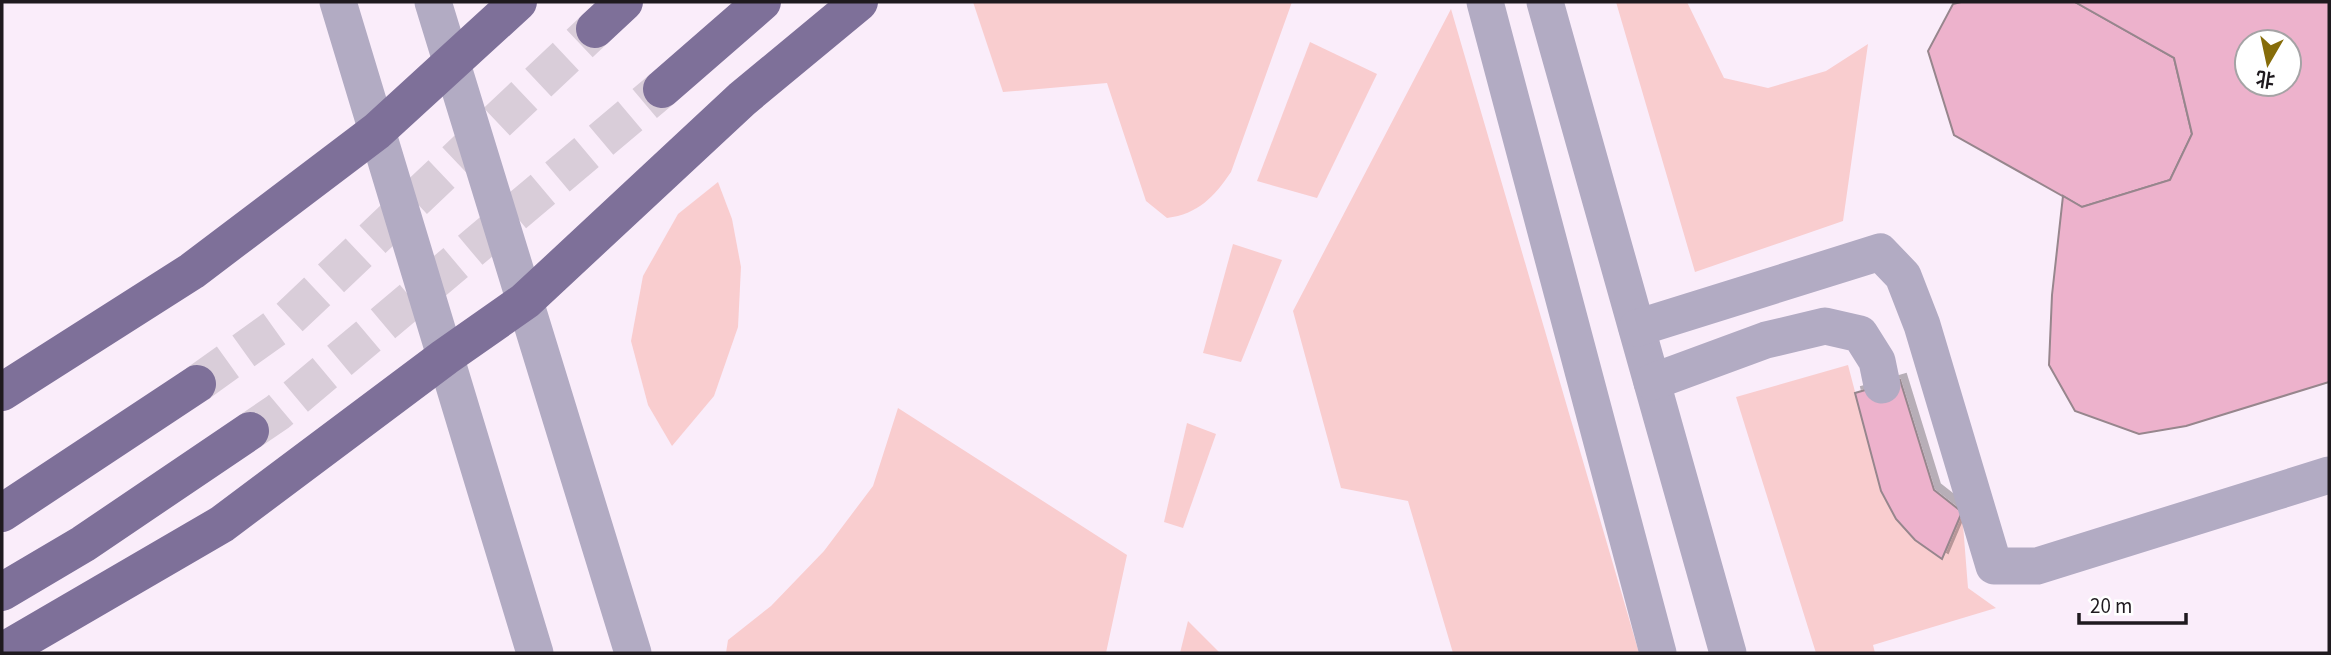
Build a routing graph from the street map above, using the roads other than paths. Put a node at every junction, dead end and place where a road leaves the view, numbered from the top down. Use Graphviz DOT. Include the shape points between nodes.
graph roads {
  1 [pos="338,2"];
  2 [pos="433,2"];
  3 [pos="518,2"];
  4 [pos="624,2"];
  5 [pos="762,2"];
  6 [pos="859,2"];
  7 [pos="1485,2"];
  8 [pos="1545,2"];
  9 [pos="595,29"];
  10 [pos="452,63"];
  11 [pos="662,89"];
  12 [pos="377,131"];
  13 [pos="525,301"];
  14 [pos="1637,328"];
  15 [pos="445,357"];
  16 [pos="1652,382"];
  17 [pos="197,384"];
  18 [pos="1882,385"];
  19 [pos="2,392"];
  20 [pos="250,431"];
  21 [pos="2329,475"];
  22 [pos="2,513"];
  23 [pos="2,592"];
  24 [pos="2,652"];
  25 [pos="535,653"];
  26 [pos="633,653"];
  27 [pos="1658,653"];
  28 [pos="1728,653"];
  1 -- 12 [label="street"];
  2 -- 10 [label="street"];
  3 -- 10 [label="main road"];
  4 -- 9 [label="main road"];
  5 -- 11 [label="main road"];
  6 -- 13 [label="main road" via="742,99"];
  7 -- 27 [label="street"];
  8 -- 14 [label="street"];
  10 -- 12 [label="main road"];
  10 -- 13 [label="street"];
  12 -- 15 [label="street"];
  12 -- 19 [label="main road" via="192,271"];
  13 -- 15 [label="main road"];
  13 -- 26 [label="street"];
  14 -- 16 [label="street"];
  14 -- 21 [label="street" via="1880,252 1903,276 1922,325 1994,566 2037,566"];
  15 -- 24 [label="main road" via="222,524"];
  15 -- 25 [label="street"];
  16 -- 18 [label="street" via="1766,340 1825,326 1860,334 1877,361"];
  16 -- 28 [label="street"];
  17 -- 22 [label="main road"];
  20 -- 23 [label="main road" via="83,544"];
}
